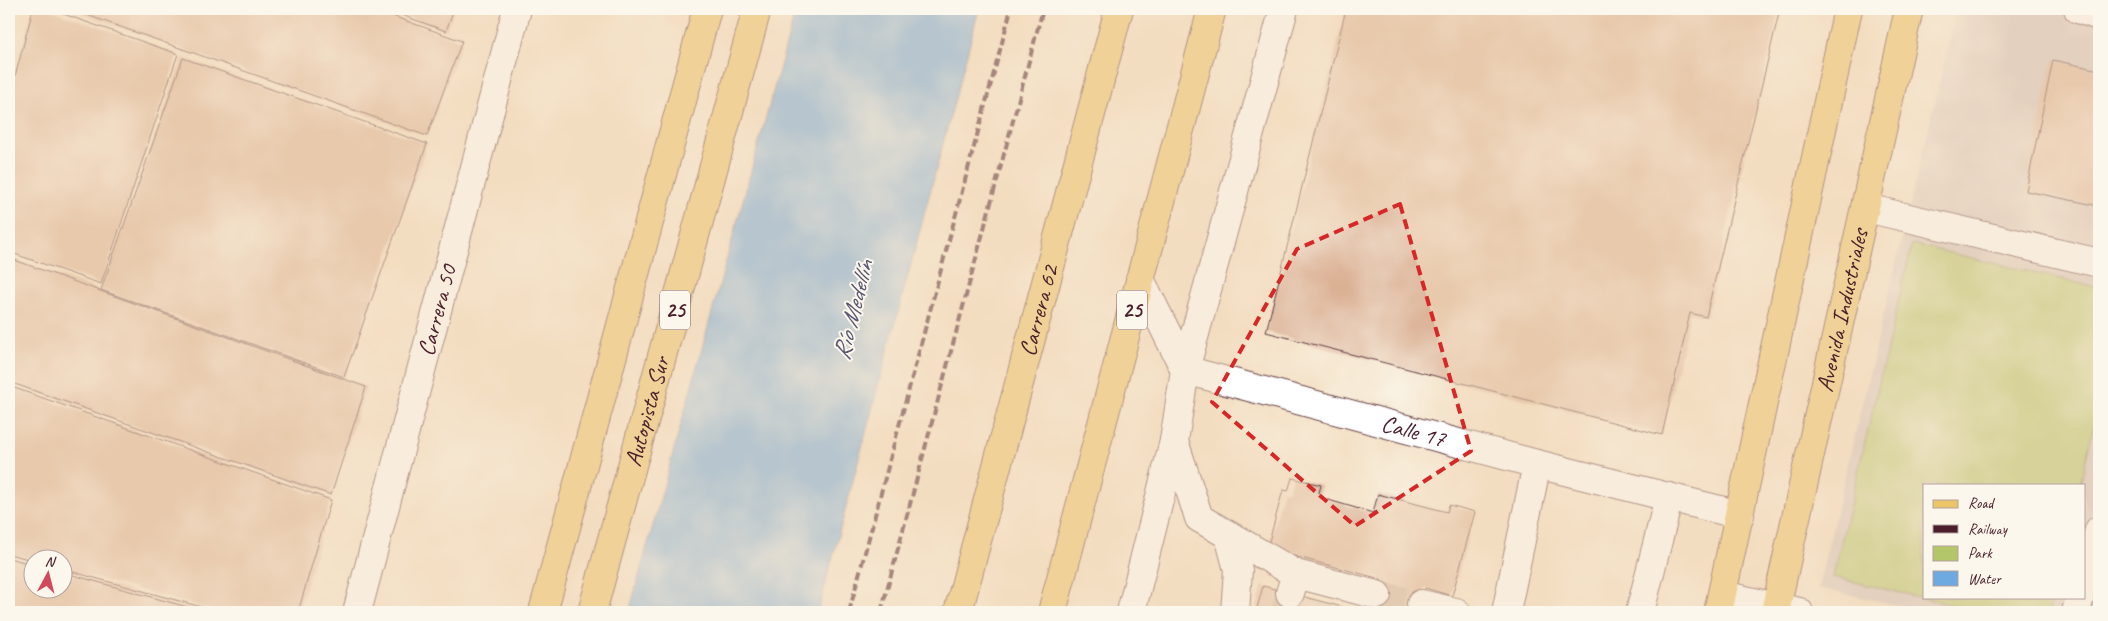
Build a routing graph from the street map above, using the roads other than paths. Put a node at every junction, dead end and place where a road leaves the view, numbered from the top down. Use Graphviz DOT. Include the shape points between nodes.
graph roads {
  1 [pos="517,9"];
  2 [pos="706,9"];
  3 [pos="757,9"];
  4 [pos="1119,9"];
  5 [pos="1212,9"];
  6 [pos="1284,9"];
  7 [pos="1848,9"];
  8 [pos="1909,9"];
  9 [pos="2078,9"];
  10 [pos="2099,16"];
  11 [pos="1866,208"];
  12 [pos="2099,263"];
  13 [pos="1140,278"];
  14 [pos="1185,370"];
  15 [pos="1174,441"];
  16 [pos="1537,464"];
  17 [pos="1669,497"];
  18 [pos="1740,515"];
  19 [pos="2099,530"];
  20 [pos="1230,536"];
  21 [pos="2086,576"];
  22 [pos="1377,595"];
  23 [pos="2080,598"];
  24 [pos="1421,604"];
  25 [pos="1720,604"];
  26 [pos="1784,611"];
  27 [pos="357,612"];
  28 [pos="543,612"];
  29 [pos="592,612"];
  30 [pos="958,612"];
  31 [pos="1052,612"];
  32 [pos="1131,612"];
  33 [pos="1235,612"];
  34 [pos="1456,612"];
  35 [pos="1506,612"];
  36 [pos="1640,612"];
  37 [pos="2076,612"];
  1 -- 27 [label="street, Carrera 50"];
  2 -- 28 [label="main road, Autopista Sur / 25"];
  3 -- 29 [label="main road, Autopista Sur / 25"];
  4 -- 30 [label="main road, Carrera 62"];
  5 -- 13 [label="main road, 25"];
  6 -- 14 [label="street"];
  7 -- 18 [label="main road"];
  8 -- 11 [label="main road, Avenida Industriales"];
  9 -- 10 [label="street"];
  11 -- 12 [label="street"];
  11 -- 26 [label="main road, Avenida Industriales"];
  13 -- 14 [label="street"];
  13 -- 31 [label="main road, 25"];
  14 -- 15 [label="street"];
  14 -- 16 [label="street, Calle 17"];
  15 -- 20 [label="street" via="1199,518"];
  15 -- 32 [label="street"];
  16 -- 17 [label="street, Calle 17"];
  16 -- 35 [label="street"];
  17 -- 18 [label="street, Calle 17"];
  17 -- 36 [label="street"];
  18 -- 25 [label="main road"];
  19 -- 21 [label="street"];
  20 -- 22 [label="street" via="1293,584"];
  20 -- 33 [label="street" via="1238,570"];
  23 -- 37 [label="street"];
  24 -- 34 [label="street"];
  25 -- 26 [label="street"];
}
